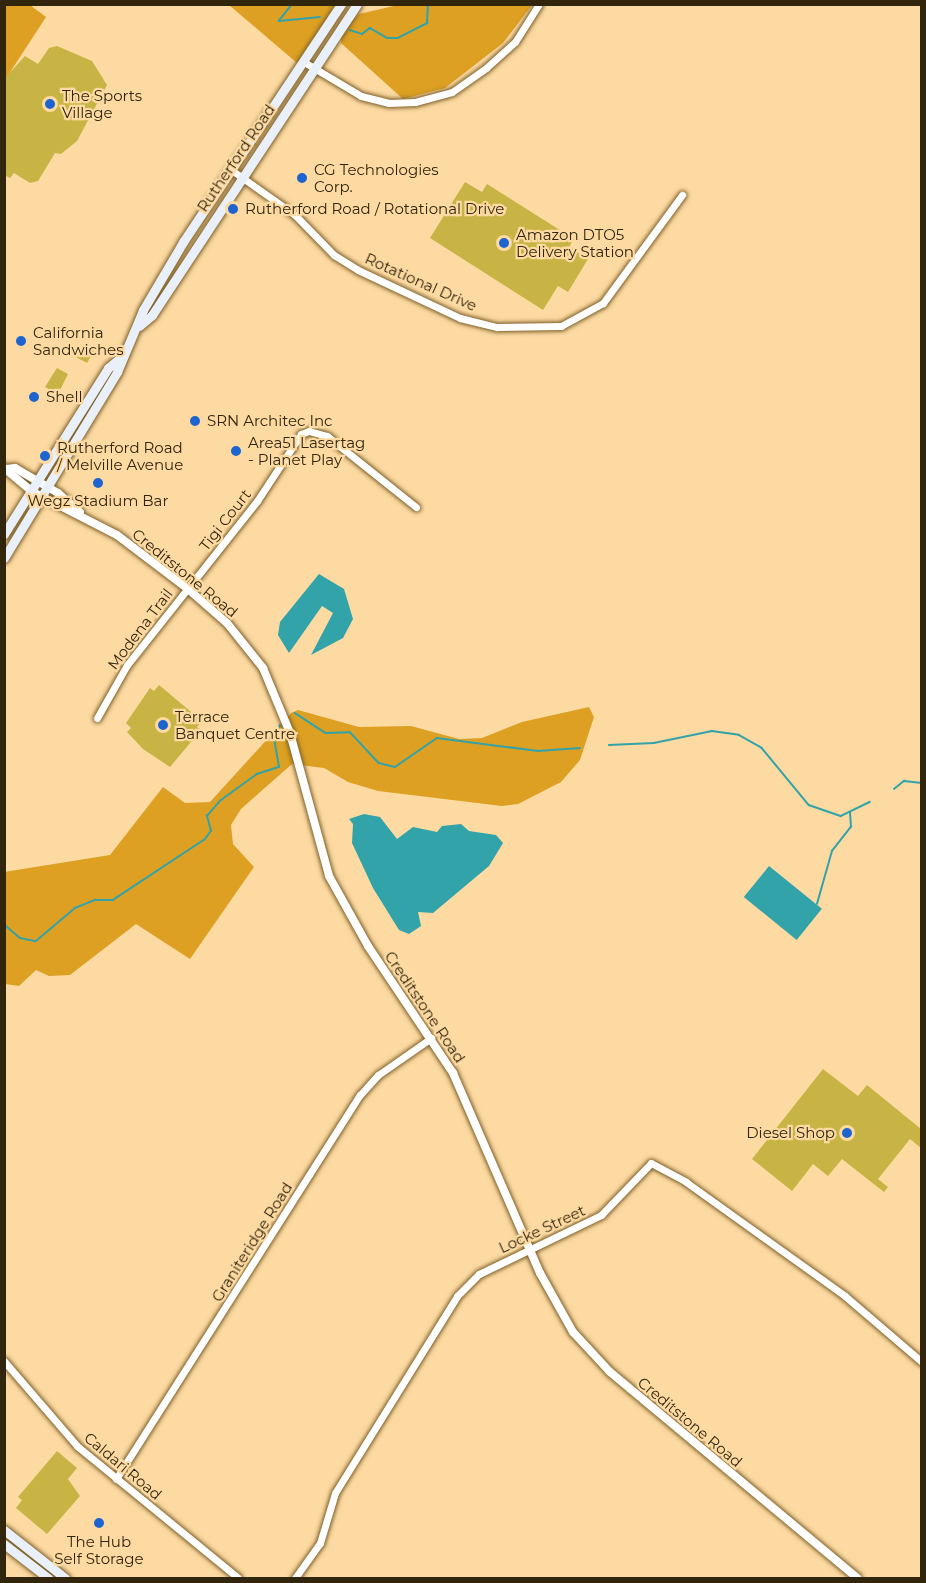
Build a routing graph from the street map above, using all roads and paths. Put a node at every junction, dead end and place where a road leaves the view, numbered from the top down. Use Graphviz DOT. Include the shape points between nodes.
graph roads {
  1 [pos="341,4"];
  2 [pos="357,4"];
  3 [pos="539,4"];
  4 [pos="303,62"];
  5 [pos="314,69"];
  6 [pos="230,169"];
  7 [pos="243,178"];
  8 [pos="682,195"];
  9 [pos="160,290"];
  10 [pos="121,357"];
  11 [pos="5,469"];
  12 [pos="40,482"];
  13 [pos="49,487"];
  14 [pos="33,492"];
  15 [pos="43,498"];
  16 [pos="416,507"];
  17 [pos="80,512"];
  18 [pos="4,534"];
  19 [pos="4,558"];
  20 [pos="188,589"];
  21 [pos="97,718"];
  22 [pos="431,1038"];
  23 [pos="530,1248"];
  24 [pos="4,1361"];
  25 [pos="921,1362"];
  26 [pos="116,1479"];
  27 [pos="4,1530"];
  28 [pos="4,1544"];
  29 [pos="48,1578"];
  30 [pos="65,1578"];
  31 [pos="237,1578"];
  32 [pos="295,1578"];
  33 [pos="856,1578"];
  1 -- 4 [label="main road, Rutherford Road"];
  2 -- 5 [label="main road, Rutherford Road"];
  3 -- 5 [label="street" via="515,42 452,92 389,103 361,96"];
  4 -- 5 [label="street"];
  4 -- 6 [label="main road, Rutherford Road"];
  5 -- 7 [label="main road, Rutherford Road"];
  6 -- 7 [label="street, Rotational Drive"];
  6 -- 9 [label="main road, Rutherford Road" via="183,242"];
  7 -- 8 [label="street, Rotational Drive" via="295,215 334,255 358,270 460,318 528,328 561,326 603,303"];
  7 -- 9 [label="main road, Rutherford Road"];
  9 -- 10 [label="main road, Rutherford Road"];
  10 -- 12 [label="main road, Rutherford Road" via="108,368"];
  10 -- 13 [label="main road, Rutherford Road" via="117,372"];
  11 -- 12 [label="street, Creditstone Road" via="15,468"];
  11 -- 14 [label="street, Creditstone Road"];
  12 -- 13 [label="street, Creditstone Road"];
  12 -- 14 [label="main road, Rutherford Road"];
  13 -- 15 [label="main road, Rutherford Road"];
  13 -- 17 [label="street, Creditstone Road"];
  14 -- 15 [label="street, Creditstone Road"];
  14 -- 18 [label="main road, Rutherford Road"];
  15 -- 17 [label="street, Creditstone Road" via="64,510"];
  15 -- 19 [label="main road, Rutherford Road"];
  16 -- 20 [label="street, Tigi Court" via="327,436 309,431 296,440 257,501"];
  17 -- 20 [label="street, Creditstone Road"];
  20 -- 21 [label="street, Modena Trail" via="127,664"];
  20 -- 22 [label="street, Creditstone Road" via="227,623 270,679 290,733 329,876 368,946"];
  22 -- 23 [label="street, Creditstone Road" via="462,1092"];
  22 -- 26 [label="street, Graniteridge Road" via="378,1075 360,1095"];
  23 -- 25 [label="street, Locke Street" via="601,1215 647,1165 655,1162 845,1296"];
  23 -- 32 [label="street, Locke Street" via="479,1274 457,1296 334,1493 320,1543"];
  23 -- 33 [label="street, Creditstone Road" via="569,1325 610,1372"];
  24 -- 26 [label="street, Caldari Road" via="77,1446"];
  26 -- 31 [label="street, Caldari Road"];
  27 -- 30 [label="main road"];
  28 -- 29 [label="main road"];
}
